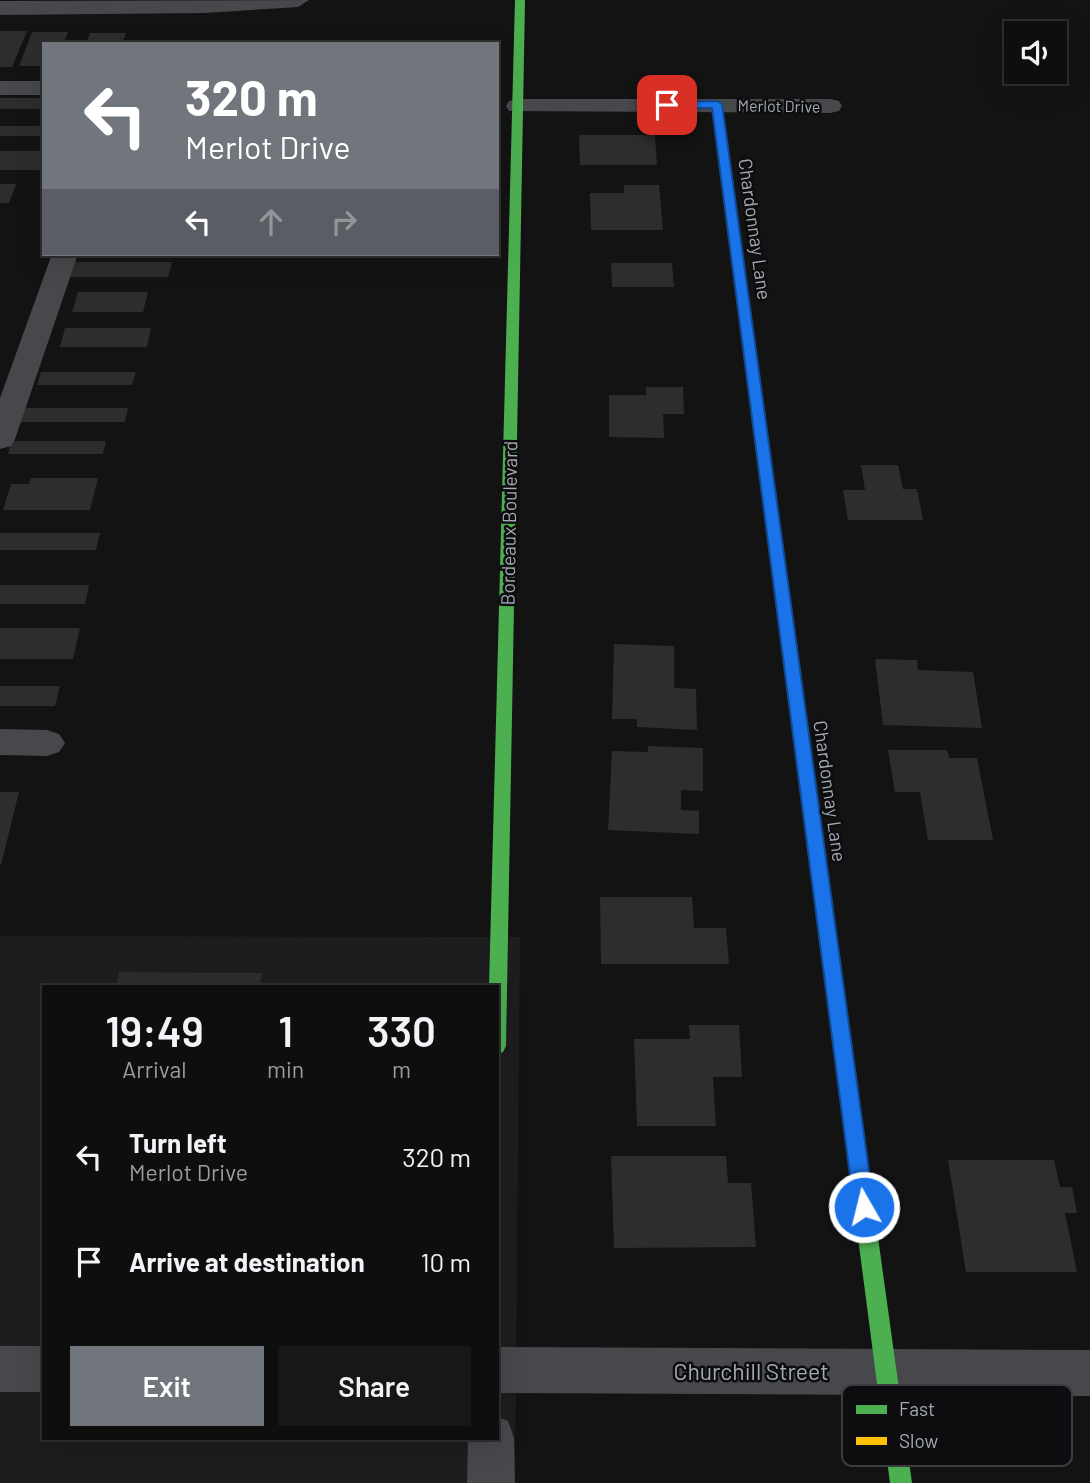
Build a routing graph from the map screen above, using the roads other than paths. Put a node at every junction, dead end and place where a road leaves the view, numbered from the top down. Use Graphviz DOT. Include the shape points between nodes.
graph roads {
  1 [pos="298,0"];
  2 [pos="520,0"];
  3 [pos="0,8"];
  4 [pos="0,88"];
  5 [pos="42,88"];
  6 [pos="717,104"];
  7 [pos="518,107"];
  8 [pos="830,107"];
  9 [pos="64,256"];
  10 [pos="0,439"];
  11 [pos="0,742"];
  12 [pos="47,743"];
  13 [pos="498,985"];
  14 [pos="0,1369"];
  15 [pos="42,1369"];
  16 [pos="499,1370"];
  17 [pos="886,1373"];
  18 [pos="1090,1373"];
  19 [pos="888,1385"];
  20 [pos="491,1440"];
  21 [pos="492,1483"];
  1 -- 3 [label="street"];
  2 -- 7 [label="street, Bordeaux Boulevard"];
  4 -- 5 [label="street"];
  6 -- 7 [label="street, Merlot Drive"];
  6 -- 8 [label="street, Merlot Drive"];
  6 -- 17 [label="street, Chardonnay Lane"];
  7 -- 13 [label="street, Bordeaux Boulevard"];
  9 -- 10 [label="street"];
  11 -- 12 [label="street"];
  14 -- 15 [label="street"];
  16 -- 17 [label="street, Churchill Street"];
  17 -- 18 [label="street, Churchill Street"];
  17 -- 19 [label="street, Chardonnay Lane"];
  20 -- 21 [label="street"];
}
